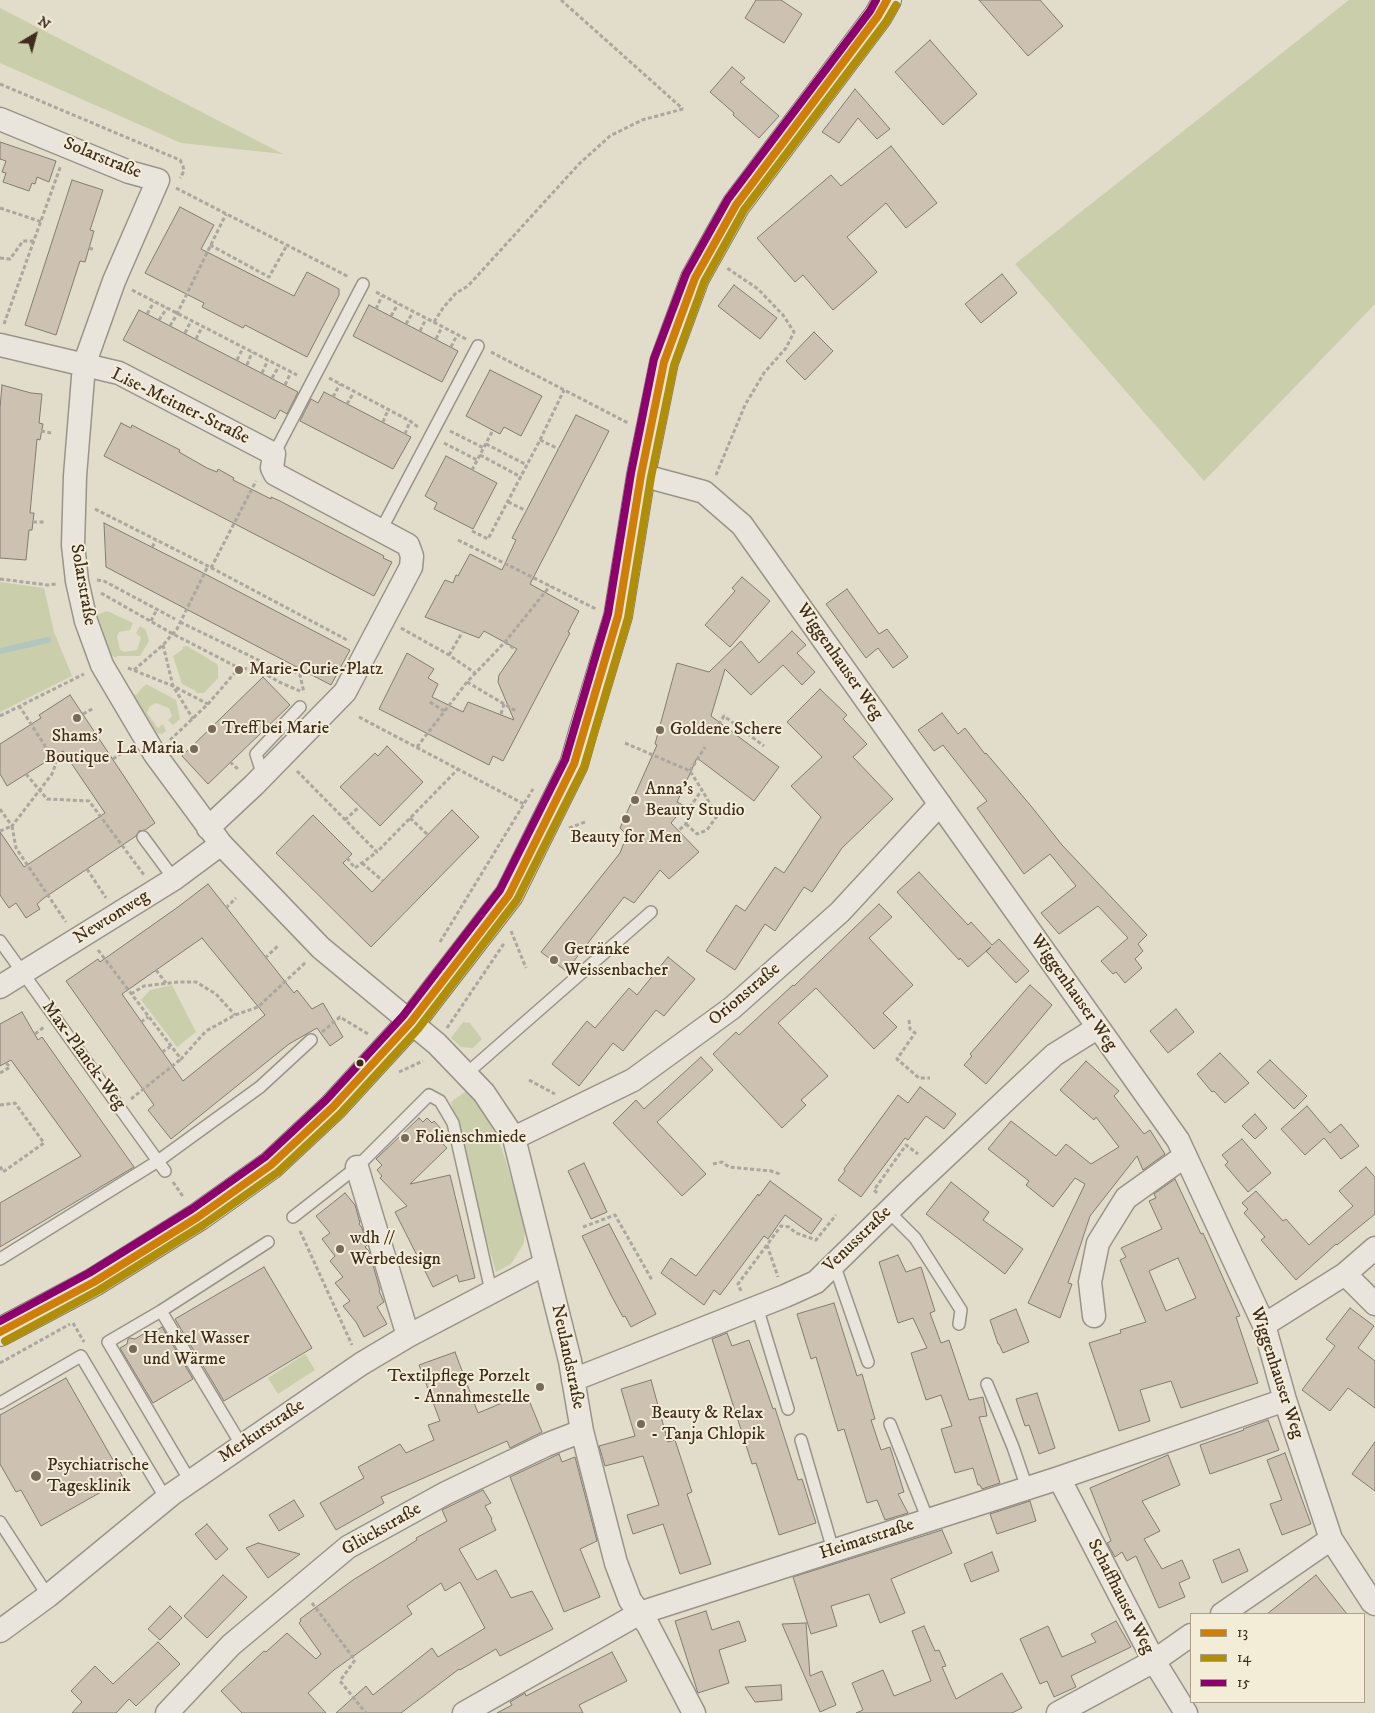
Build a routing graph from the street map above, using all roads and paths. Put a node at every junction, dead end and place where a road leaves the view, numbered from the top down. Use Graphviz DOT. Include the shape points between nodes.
graph roads {
  1 [pos="561,0"];
  2 [pos="887,0"];
  3 [pos="0,84"];
  4 [pos="0,119"];
  5 [pos="68,146"];
  6 [pos="166,184"];
  7 [pos="0,208"];
  8 [pos="226,214"];
  9 [pos="42,222"];
  10 [pos="35,241"];
  11 [pos="210,245"];
  12 [pos="287,245"];
  13 [pos="89,248"];
  14 [pos="202,248"];
  15 [pos="95,250"];
  16 [pos="207,250"];
  17 [pos="709,253"];
  18 [pos="0,258"];
  19 [pos="114,281"];
  20 [pos="363,284"];
  21 [pos="382,296"];
  22 [pos="154,302"];
  23 [pos="398,304"];
  24 [pos="167,308"];
  25 [pos="376,309"];
  26 [pos="413,312"];
  27 [pos="147,314"];
  28 [pos="177,314"];
  29 [pos="391,316"];
  30 [pos="426,318"];
  31 [pos="160,320"];
  32 [pos="191,321"];
  33 [pos="434,322"];
  34 [pos="406,324"];
  35 [pos="170,326"];
  36 [pos="202,327"];
  37 [pos="442,327"];
  38 [pos="420,331"];
  39 [pos="185,333"];
  40 [pos="457,335"];
  41 [pos="2,337"];
  42 [pos="196,339"];
  43 [pos="436,339"];
  44 [pos="478,346"];
  45 [pos="451,347"];
  46 [pos="243,348"];
  47 [pos="252,352"];
  48 [pos="237,360"];
  49 [pos="268,360"];
  50 [pos="84,365"];
  51 [pos="247,365"];
  52 [pos="278,366"];
  53 [pos="291,372"];
  54 [pos="318,372"];
  55 [pos="262,373"];
  56 [pos="272,378"];
  57 [pos="311,383"];
  58 [pos="340,384"];
  59 [pos="285,385"];
  60 [pos="564,390"];
  61 [pos="354,392"];
  62 [pos="333,397"];
  63 [pos="347,404"];
  64 [pos="388,410"];
  65 [pos="410,421"];
  66 [pos="382,422"];
  67 [pos="633,425"];
  68 [pos="493,430"];
  69 [pos="42,431"];
  70 [pos="450,431"];
  71 [pos="51,433"];
  72 [pos="405,434"];
  73 [pos="430,436"];
  74 [pos="540,440"];
  75 [pos="485,446"];
  76 [pos="559,449"];
  77 [pos="274,454"];
  78 [pos="480,455"];
  79 [pos="477,460"];
  80 [pos="527,465"];
  81 [pos="472,470"];
  82 [pos="641,475"];
  83 [pos="521,477"];
  84 [pos="258,479"];
  85 [pos="704,492"];
  86 [pos="74,499"];
  87 [pos="508,502"];
  88 [pos="527,511"];
  89 [pos="33,522"];
  90 [pos="44,522"];
  91 [pos="381,530"];
  92 [pos="472,531"];
  93 [pos="458,540"];
  94 [pos="156,541"];
  95 [pos="152,548"];
  96 [pos="209,567"];
  97 [pos="0,579"];
  98 [pos="84,581"];
  99 [pos="550,586"];
  100 [pos="285,608"];
  101 [pos="157,609"];
  102 [pos="603,612"];
  103 [pos="282,614"];
  104 [pos="384,618"];
  105 [pos="174,619"];
  106 [pos="151,621"];
  107 [pos="180,622"];
  108 [pos="463,631"];
  109 [pos="173,634"];
  110 [pos="505,642"];
  111 [pos="163,644"];
  112 [pos="516,650"];
  113 [pos="367,651"];
  114 [pos="449,655"];
  115 [pos="102,665"];
  116 [pos="240,668"];
  117 [pos="134,670"];
  118 [pos="475,672"];
  119 [pos="77,678"];
  120 [pos="467,682"];
  121 [pos="174,686"];
  122 [pos="304,693"];
  123 [pos="312,694"];
  124 [pos="430,702"];
  125 [pos="208,704"];
  126 [pos="504,704"];
  127 [pos="20,707"];
  128 [pos="300,707"];
  129 [pos="94,708"];
  130 [pos="444,711"];
  131 [pos="516,711"];
  132 [pos="83,714"];
  133 [pos="501,714"];
  134 [pos="0,716"];
  135 [pos="359,718"];
  136 [pos="193,719"];
  137 [pos="715,730"];
  138 [pos="625,743"];
  139 [pos="764,746"];
  140 [pos="417,747"];
  141 [pos="705,747"];
  142 [pos="123,752"];
  143 [pos="154,753"];
  144 [pos="284,755"];
  145 [pos="112,759"];
  146 [pos="459,768"];
  147 [pos="690,772"];
  148 [pos="26,774"];
  149 [pos="263,776"];
  150 [pos="534,787"];
  151 [pos="40,790"];
  152 [pos="702,790"];
  153 [pos="524,804"];
  154 [pos="940,804"];
  155 [pos="360,806"];
  156 [pos="0,810"];
  157 [pos="682,810"];
  158 [pos="687,811"];
  159 [pos="410,818"];
  160 [pos="345,820"];
  161 [pos="686,824"];
  162 [pos="12,826"];
  163 [pos="0,831"];
  164 [pos="678,831"];
  165 [pos="428,835"];
  166 [pos="215,836"];
  167 [pos="143,837"];
  168 [pos="377,852"];
  169 [pos="347,858"];
  170 [pos="362,863"];
  171 [pos="87,869"];
  172 [pos="174,879"];
  173 [pos="383,881"];
  174 [pos="155,891"];
  175 [pos="236,898"];
  176 [pos="226,908"];
  177 [pos="651,912"];
  178 [pos="117,914"];
  179 [pos="511,929"];
  180 [pos="82,937"];
  181 [pos="0,941"];
  182 [pos="279,945"];
  183 [pos="437,947"];
  184 [pos="265,958"];
  185 [pos="307,961"];
  186 [pos="526,968"];
  187 [pos="156,970"];
  188 [pos="24,973"];
  189 [pos="116,974"];
  190 [pos="111,978"];
  191 [pos="166,983"];
  192 [pos="0,987"];
  193 [pos="131,994"];
  194 [pos="235,1015"];
  195 [pos="148,1017"];
  196 [pos="909,1020"];
  197 [pos="141,1022"];
  198 [pos="411,1022"];
  199 [pos="1097,1028"];
  200 [pos="311,1040"];
  201 [pos="363,1042"];
  202 [pos="170,1047"];
  203 [pos="162,1052"];
  204 [pos="181,1059"];
  205 [pos="6,1063"];
  206 [pos="0,1073"];
  207 [pos="466,1074"];
  208 [pos="930,1078"];
  209 [pos="0,1105"];
  210 [pos="120,1108"];
  211 [pos="514,1138"];
  212 [pos="1185,1156"];
  213 [pos="158,1161"];
  214 [pos="713,1164"];
  215 [pos="0,1166"];
  216 [pos="357,1167"];
  217 [pos="166,1171"];
  218 [pos="780,1174"];
  219 [pos="192,1193"];
  220 [pos="177,1204"];
  221 [pos="888,1211"];
  222 [pos="836,1215"];
  223 [pos="293,1216"];
  224 [pos="583,1227"];
  225 [pos="268,1242"];
  226 [pos="767,1244"];
  227 [pos="1375,1248"];
  228 [pos="0,1259"];
  229 [pos="545,1264"];
  230 [pos="834,1264"];
  231 [pos="1344,1274"];
  232 [pos="652,1280"];
  233 [pos="491,1291"];
  234 [pos="785,1296"];
  235 [pos="1375,1304"];
  236 [pos="752,1309"];
  237 [pos="162,1311"];
  238 [pos="1094,1316"];
  239 [pos="959,1324"];
  240 [pos="1264,1325"];
  241 [pos="0,1332"];
  242 [pos="408,1336"];
  243 [pos="868,1362"];
  244 [pos="361,1364"];
  245 [pos="574,1380"];
  246 [pos="986,1384"];
  247 [pos="1285,1400"];
  248 [pos="0,1403"];
  249 [pos="788,1409"];
  250 [pos="890,1424"];
  251 [pos="582,1431"];
  252 [pos="801,1440"];
  253 [pos="242,1446"];
  254 [pos="1059,1478"];
  255 [pos="190,1481"];
  256 [pos="1027,1488"];
  257 [pos="166,1499"];
  258 [pos="928,1520"];
  259 [pos="0,1522"];
  260 [pos="1331,1539"];
  261 [pos="833,1550"];
  262 [pos="300,1587"];
  263 [pos="48,1596"];
  264 [pos="1375,1604"];
  265 [pos="640,1613"];
  266 [pos="1223,1613"];
  267 [pos="0,1631"];
  268 [pos="1190,1636"];
  269 [pos="1154,1661"];
  270 [pos="1068,1711"];
  271 [pos="167,1713"];
  272 [pos="366,1713"];
  273 [pos="464,1713"];
  274 [pos="694,1713"];
  275 [pos="1186,1713"];
  1 -- 33 [label="path" via="683,109 642,120 610,136 579,164 468,286 456,293"];
  2 -- 17 [label="main road" via="736,205"];
  3 -- 6 [label="path" via="180,160 184,171"];
  4 -- 5 [label="street, Solarstraße"];
  5 -- 6 [label="street, Solarstraße" via="128,172"];
  5 -- 9 [label="path"];
  6 -- 8 [label="path"];
  6 -- 19 [label="street, Solarstraße"];
  7 -- 9 [label="path"];
  8 -- 11 [label="path"];
  8 -- 12 [label="path"];
  9 -- 10 [label="path"];
  10 -- 18 [label="path" via="24,241 10,259"];
  10 -- 41 [label="path"];
  11 -- 12 [label="path" via="269,277"];
  11 -- 16 [label="path"];
  12 -- 20 [label="path"];
  13 -- 15 [label="path"];
  14 -- 16 [label="path"];
  16 -- 28 [label="path"];
  17 -- 82 [label="main road" via="695,278 664,362"];
  17 -- 85 [label="path" via="758,289 794,332 745,405 726,455"];
  19 -- 22 [label="path"];
  19 -- 50 [label="street, Solarstraße"];
  20 -- 21 [label="path"];
  20 -- 54 [label="lane"];
  21 -- 23 [label="path"];
  21 -- 25 [label="path"];
  22 -- 24 [label="path"];
  22 -- 27 [label="path"];
  23 -- 26 [label="path"];
  23 -- 29 [label="path"];
  24 -- 28 [label="path"];
  24 -- 31 [label="path"];
  26 -- 30 [label="path"];
  26 -- 34 [label="path"];
  28 -- 32 [label="path"];
  28 -- 35 [label="path"];
  30 -- 33 [label="path"];
  30 -- 38 [label="path"];
  32 -- 36 [label="path"];
  32 -- 39 [label="path"];
  33 -- 37 [label="path"];
  36 -- 42 [label="path"];
  36 -- 46 [label="path"];
  37 -- 40 [label="path"];
  37 -- 43 [label="path"];
  40 -- 44 [label="path"];
  40 -- 45 [label="path"];
  41 -- 50 [label="street, Lise-Meitner-Straße"];
  44 -- 60 [label="path"];
  44 -- 73 [label="lane"];
  46 -- 47 [label="path"];
  46 -- 48 [label="path"];
  47 -- 49 [label="path"];
  47 -- 51 [label="path"];
  49 -- 52 [label="path"];
  49 -- 55 [label="path"];
  50 -- 77 [label="street, Lise-Meitner-Straße" via="119,373"];
  50 -- 86 [label="street, Solarstraße"];
  52 -- 53 [label="path"];
  52 -- 56 [label="path"];
  53 -- 57 [label="path"];
  53 -- 59 [label="path"];
  54 -- 57 [label="lane"];
  54 -- 58 [label="path"];
  57 -- 77 [label="lane"];
  58 -- 61 [label="path"];
  58 -- 62 [label="path"];
  60 -- 67 [label="path"];
  60 -- 74 [label="path"];
  61 -- 63 [label="path"];
  61 -- 64 [label="path"];
  64 -- 65 [label="path"];
  64 -- 66 [label="path"];
  65 -- 72 [label="path"];
  65 -- 73 [label="path"];
  68 -- 75 [label="path"];
  69 -- 71 [label="path"];
  70 -- 75 [label="path"];
  73 -- 79 [label="path"];
  73 -- 91 [label="lane"];
  74 -- 76 [label="path"];
  74 -- 80 [label="path"];
  75 -- 78 [label="path"];
  75 -- 80 [label="path"];
  77 -- 91 [label="street" via="272,468 275,474"];
  78 -- 79 [label="path"];
  78 -- 83 [label="path"];
  79 -- 81 [label="path"];
  80 -- 83 [label="path"];
  82 -- 85 [label="street, Wiggenhauser Weg"];
  82 -- 198 [label="main road" via="618,616 574,764 509,895"];
  83 -- 87 [label="path"];
  84 -- 96 [label="path"];
  85 -- 154 [label="street, Wiggenhauser Weg" via="742,525"];
  86 -- 94 [label="path"];
  86 -- 98 [label="street, Solarstraße" via="73,545"];
  87 -- 88 [label="path"];
  87 -- 92 [label="path" via="488,539"];
  89 -- 90 [label="path"];
  91 -- 104 [label="street" via="408,545 412,556 411,567"];
  93 -- 99 [label="path"];
  94 -- 95 [label="path"];
  94 -- 96 [label="path"];
  96 -- 100 [label="path"];
  96 -- 107 [label="path"];
  97 -- 98 [label="path" via="48,585"];
  98 -- 101 [label="path" via="104,581"];
  98 -- 106 [label="path"];
  98 -- 115 [label="street, Solarstraße" via="86,621"];
  99 -- 102 [label="path"];
  99 -- 110 [label="path"];
  100 -- 103 [label="path"];
  100 -- 113 [label="path"];
  101 -- 105 [label="path"];
  101 -- 106 [label="path"];
  104 -- 113 [label="street"];
  104 -- 114 [label="path"];
  106 -- 109 [label="path"];
  107 -- 109 [label="path"];
  107 -- 122 [label="path" via="278,670 282,664 300,675"];
  108 -- 114 [label="path"];
  109 -- 111 [label="path"];
  109 -- 116 [label="path"];
  110 -- 112 [label="path"];
  110 -- 118 [label="path"];
  111 -- 117 [label="path"];
  111 -- 121 [label="path"];
  113 -- 144 [label="street" via="345,692"];
  114 -- 118 [label="path"];
  115 -- 117 [label="path"];
  115 -- 143 [label="street, Solarstraße"];
  116 -- 122 [label="path" via="259,670"];
  116 -- 125 [label="path"];
  117 -- 121 [label="path"];
  118 -- 120 [label="path"];
  119 -- 127 [label="path"];
  120 -- 126 [label="path"];
  120 -- 130 [label="path"];
  121 -- 125 [label="path"];
  121 -- 136 [label="path"];
  122 -- 123 [label="path"];
  124 -- 130 [label="path"];
  125 -- 136 [label="path"];
  126 -- 131 [label="path"];
  126 -- 133 [label="path"];
  127 -- 134 [label="path"];
  127 -- 151 [label="path" via="56,762"];
  128 -- 149 [label="lane" via="256,754"];
  129 -- 132 [label="path"];
  130 -- 140 [label="path"];
  135 -- 140 [label="path"];
  136 -- 143 [label="path"];
  137 -- 139 [label="path" via="724,716"];
  138 -- 147 [label="path"];
  140 -- 146 [label="path"];
  141 -- 147 [label="path"];
  142 -- 145 [label="path"];
  143 -- 166 [label="street, Solarstraße"];
  144 -- 149 [label="street"];
  144 -- 160 [label="path"];
  146 -- 153 [label="path"];
  146 -- 159 [label="path"];
  147 -- 152 [label="path"];
  148 -- 151 [label="path"];
  149 -- 166 [label="street"];
  150 -- 153 [label="path"];
  151 -- 162 [label="path"];
  151 -- 174 [label="path" via="47,799 90,801"];
  152 -- 158 [label="path"];
  152 -- 161 [label="path" via="717,816 708,830 697,834"];
  153 -- 183 [label="path"];
  154 -- 199 [label="street, Wiggenhauser Weg"];
  154 -- 211 [label="street, Orionstraße" via="840,912 732,1008 633,1080"];
  155 -- 160 [label="path"];
  156 -- 162 [label="path"];
  157 -- 158 [label="path"];
  158 -- 161 [label="path"];
  159 -- 165 [label="path"];
  159 -- 168 [label="path"];
  160 -- 168 [label="path"];
  161 -- 164 [label="path"];
  162 -- 163 [label="path"];
  162 -- 180 [label="path" via="16,848 35,880"];
  166 -- 172 [label="street, Newtonweg"];
  166 -- 198 [label="street, Solarstraße" via="321,948"];
  167 -- 172 [label="lane"];
  168 -- 170 [label="path"];
  169 -- 170 [label="path" via="355,868"];
  170 -- 173 [label="path"];
  171 -- 178 [label="path"];
  172 -- 174 [label="street, Newtonweg"];
  174 -- 178 [label="street, Newtonweg"];
  175 -- 176 [label="path"];
  177 -- 207 [label="lane"];
  178 -- 180 [label="street, Newtonweg"];
  179 -- 186 [label="path"];
  180 -- 188 [label="street, Newtonweg"];
  180 -- 189 [label="path"];
  181 -- 188 [label="lane, Max-Planck-Weg"];
  182 -- 184 [label="path"];
  185 -- 194 [label="path" via="258,1007"];
  187 -- 191 [label="path"];
  188 -- 192 [label="street, Newtonweg"];
  188 -- 210 [label="lane, Max-Planck-Weg"];
  189 -- 190 [label="path"];
  189 -- 193 [label="path"];
  191 -- 193 [label="path" via="144,986"];
  191 -- 194 [label="path" via="196,982 216,994"];
  193 -- 195 [label="path"];
  194 -- 204 [label="path" via="206,1031"];
  195 -- 197 [label="path"];
  195 -- 202 [label="path"];
  196 -- 208 [label="path" via="910,1029 915,1033 896,1059 919,1078"];
  198 -- 207 [label="street, Neulandstraße"];
  198 -- 241 [label="main road" via="333,1106 271,1165 198,1217 94,1282"];
  199 -- 212 [label="street, Wiggenhauser Weg" via="1178,1140"];
  199 -- 221 [label="street, Venusstraße" via="1054,1055"];
  200 -- 201 [label="path" via="340,1017 371,1034"];
  200 -- 213 [label="lane" via="260,1087"];
  202 -- 203 [label="path"];
  202 -- 204 [label="path"];
  204 -- 210 [label="path"];
  205 -- 206 [label="path" via="10,1068"];
  207 -- 211 [label="street, Neulandstraße"];
  209 -- 215 [label="path" via="14,1103 44,1143 3,1172"];
  210 -- 213 [label="lane, Max-Planck-Weg"];
  211 -- 229 [label="street, Neulandstraße"];
  212 -- 238 [label="street" via="1126,1198 1098,1243 1090,1282"];
  212 -- 240 [label="street, Wiggenhauser Weg"];
  213 -- 217 [label="lane, Max-Planck-Weg"];
  213 -- 228 [label="lane"];
  214 -- 218 [label="path" via="722,1162 729,1167"];
  216 -- 223 [label="lane"];
  216 -- 233 [label="lane" via="429,1095 440,1101 452,1123"];
  216 -- 242 [label="street"];
  219 -- 220 [label="path"];
  221 -- 230 [label="street, Venusstraße"];
  221 -- 239 [label="lane" via="915,1238 956,1302 961,1310"];
  222 -- 226 [label="path" via="816,1240 781,1226"];
  223 -- 244 [label="path"];
  224 -- 232 [label="path" via="615,1215"];
  225 -- 237 [label="lane"];
  226 -- 234 [label="path"];
  226 -- 236 [label="path" via="738,1284"];
  227 -- 231 [label="street"];
  229 -- 233 [label="street, Merkurstraße"];
  229 -- 245 [label="street, Neulandstraße"];
  230 -- 234 [label="street, Venusstraße" via="816,1282"];
  230 -- 243 [label="lane"];
  231 -- 235 [label="street"];
  231 -- 240 [label="street"];
  233 -- 242 [label="street, Merkurstraße"];
  234 -- 236 [label="street, Venusstraße"];
  236 -- 245 [label="street, Venusstraße"];
  236 -- 249 [label="lane"];
  237 -- 253 [label="lane"];
  237 -- 255 [label="lane" via="108,1342"];
  240 -- 247 [label="street, Wiggenhauser Weg"];
  242 -- 244 [label="street, Merkurstraße"];
  244 -- 253 [label="street, Merkurstraße"];
  245 -- 251 [label="street, Neulandstraße"];
  246 -- 256 [label="lane"];
  247 -- 254 [label="street, Heimatstraße"];
  247 -- 260 [label="street, Wiggenhauser Weg"];
  248 -- 257 [label="lane" via="81,1356"];
  250 -- 258 [label="lane"];
  251 -- 262 [label="street, Glückstraße" via="546,1445 418,1508 348,1547"];
  251 -- 265 [label="street, Neulandstraße" via="616,1564 630,1600"];
  252 -- 261 [label="lane"];
  253 -- 255 [label="street, Merkurstraße"];
  254 -- 256 [label="street, Heimatstraße"];
  254 -- 269 [label="street, Schaffhauser Weg"];
  255 -- 257 [label="street, Merkurstraße"];
  256 -- 258 [label="street, Heimatstraße"];
  257 -- 263 [label="street, Merkurstraße"];
  258 -- 261 [label="street, Heimatstraße"];
  259 -- 263 [label="lane"];
  260 -- 264 [label="street, Wiggenhauser Weg"];
  260 -- 266 [label="street"];
  261 -- 265 [label="street, Heimatstraße"];
  262 -- 271 [label="street, Glückstraße" via="231,1645"];
  262 -- 272 [label="path" via="355,1660 340,1681"];
  263 -- 267 [label="street, Merkurstraße"];
  265 -- 273 [label="street, Heimatstraße"];
  265 -- 274 [label="street, Neulandstraße"];
  268 -- 269 [label="street"];
  269 -- 270 [label="street"];
  269 -- 275 [label="street, Schaffhauser Weg"];
}
